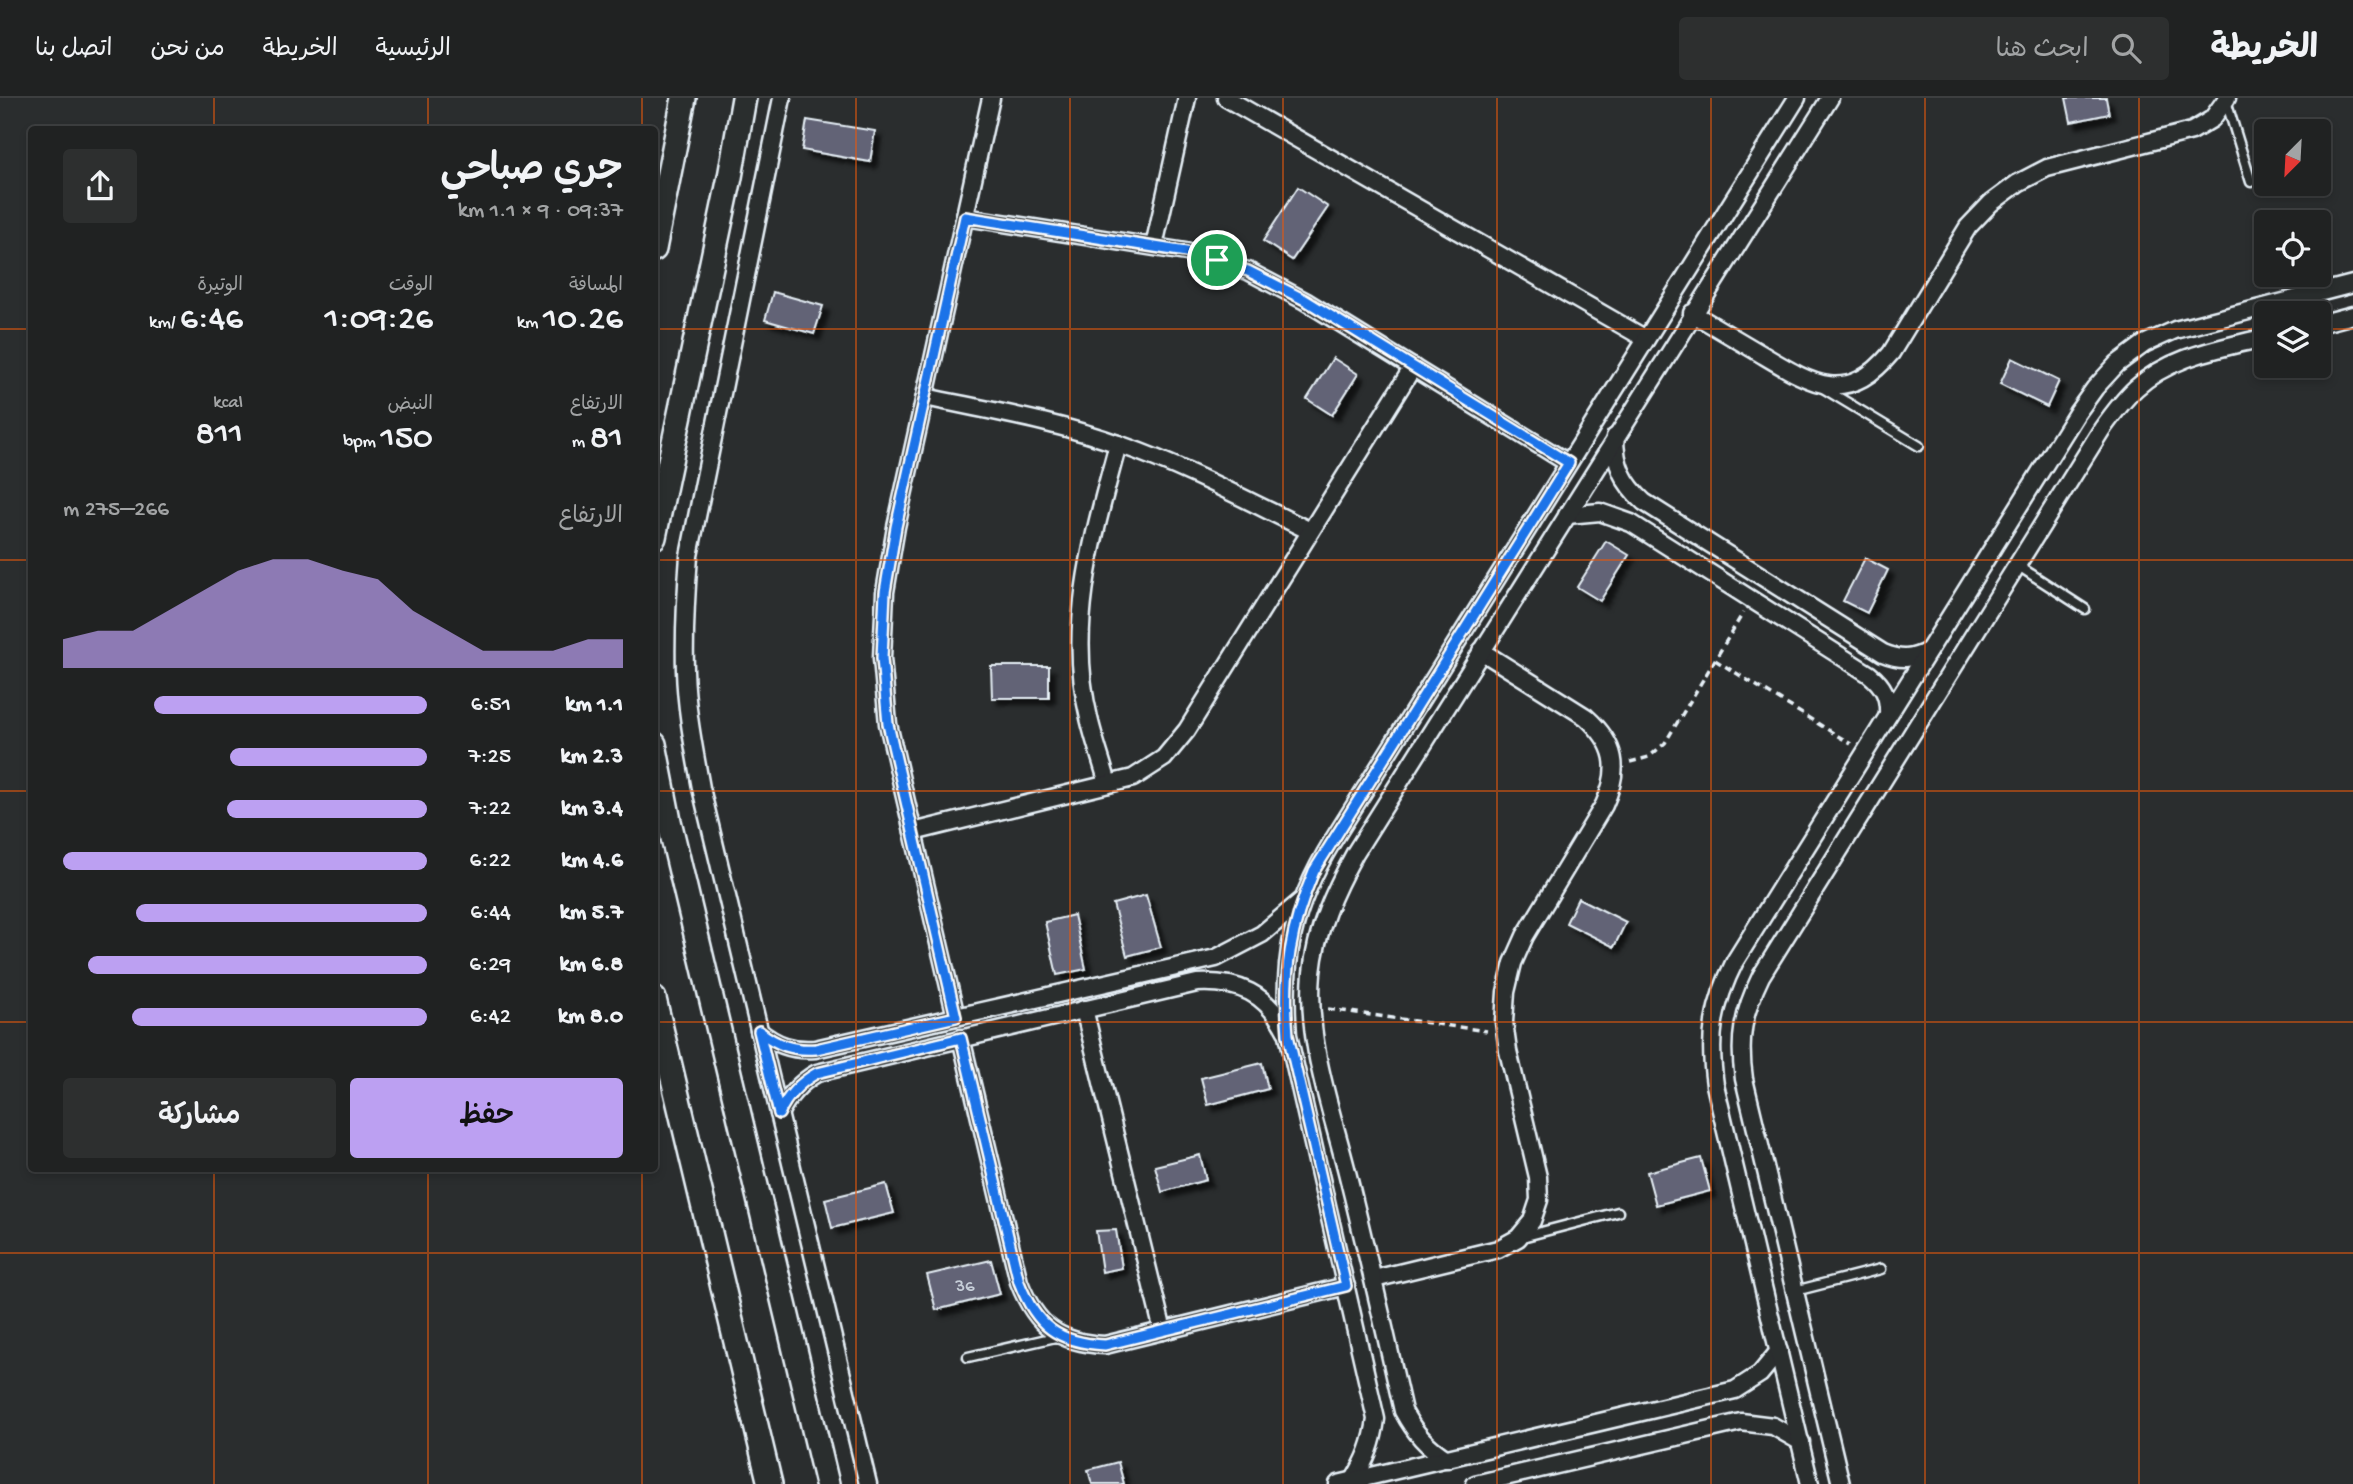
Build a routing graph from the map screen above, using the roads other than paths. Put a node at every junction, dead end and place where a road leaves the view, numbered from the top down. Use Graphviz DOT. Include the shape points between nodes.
graph roads {
  1 [pos="684,98"];
  2 [pos="744,98"];
  3 [pos="782,98"];
  4 [pos="991,98"];
  5 [pos="1187,98"];
  6 [pos="1226,98"];
  7 [pos="1797,98"];
  8 [pos="1830,98"];
  9 [pos="2227,99"];
  10 [pos="2251,182"];
  11 [pos="965,217"];
  12 [pos="658,229"];
  13 [pos="1154,246"];
  14 [pos="2353,284"];
  15 [pos="1692,313"];
  16 [pos="2353,315"];
  17 [pos="2331,321"];
  18 [pos="1646,339"];
  19 [pos="2254,340"];
  20 [pos="1413,367"];
  21 [pos="1818,384"];
  22 [pos="925,397"];
  23 [pos="1615,437"];
  24 [pos="1118,444"];
  25 [pos="1919,446"];
  26 [pos="1569,463"];
  27 [pos="1567,515"];
  28 [pos="658,518"];
  29 [pos="1310,531"];
  30 [pos="2017,565"];
  31 [pos="2085,609"];
  32 [pos="1928,651"];
  33 [pos="1481,652"];
  34 [pos="1888,715"];
  35 [pos="658,766"];
  36 [pos="1108,784"];
  37 [pos="913,832"];
  38 [pos="1301,901"];
  39 [pos="1084,1009"];
  40 [pos="658,1016"];
  41 [pos="956,1017"];
  42 [pos="759,1031"];
  43 [pos="1288,1035"];
  44 [pos="961,1038"];
  45 [pos="779,1114"];
  46 [pos="1618,1212"];
  47 [pos="1518,1238"];
  48 [pos="1881,1269"];
  49 [pos="1374,1279"];
  50 [pos="1346,1286"];
  51 [pos="1795,1291"];
  52 [pos="1163,1331"];
  53 [pos="1060,1336"];
  54 [pos="1779,1351"];
  55 [pos="968,1357"];
  56 [pos="1801,1442"];
  57 [pos="1447,1459"];
  58 [pos="1346,1482"];
  59 [pos="770,1484"];
  60 [pos="827,1484"];
  61 [pos="867,1484"];
  62 [pos="1475,1484"];
  63 [pos="1810,1484"];
  64 [pos="1841,1484"];
  1 -- 12 [label="street"];
  2 -- 28 [label="street"];
  3 -- 42 [label="street" via="689,556 685,614 685,672 699,776"];
  4 -- 11 [label="street"];
  5 -- 13 [label="street"];
  6 -- 18 [label="street"];
  7 -- 18 [label="street"];
  8 -- 15 [label="street"];
  9 -- 10 [label="lane"];
  9 -- 21 [label="street" via="2212,119 2192,131 2048,168 2018,183 1968,227 1878,369 1839,386"];
  11 -- 13 [label="street"];
  11 -- 22 [label="street"];
  13 -- 20 [label="street" via="1217,260 1277,285"];
  14 -- 32 [label="street" via="2175,330 2144,344 2117,364 2077,413"];
  15 -- 21 [label="street"];
  15 -- 23 [label="street"];
  16 -- 17 [label="street"];
  18 -- 26 [label="street"];
  19 -- 30 [label="street" via="2185,358 2137,387 2102,429"];
  20 -- 26 [label="street"];
  20 -- 29 [label="street"];
  21 -- 25 [label="lane"];
  22 -- 24 [label="street"];
  22 -- 37 [label="street" via="887,579 882,658 888,724"];
  23 -- 27 [label="street"];
  23 -- 32 [label="street" via="1620,473 1644,502 1882,653 1905,659"];
  24 -- 29 [label="street" via="1182,469"];
  24 -- 36 [label="street" via="1083,585 1080,629 1088,716"];
  26 -- 38 [label="street" via="1326,851"];
  27 -- 33 [label="street"];
  27 -- 34 [label="street" via="1600,512 1631,523 1879,682 1886,692"];
  29 -- 36 [label="street" via="1176,744 1149,770"];
  30 -- 31 [label="lane"];
  30 -- 51 [label="street" via="1749,999 1740,1053 1744,1079"];
  32 -- 34 [label="street"];
  33 -- 47 [label="street" via="1586,717 1611,747 1615,767 1604,805 1525,936 1506,992 1505,1033 1538,1177 1539,1200 1532,1221"];
  33 -- 49 [label="street" via="1339,882 1312,974 1314,1039"];
  34 -- 54 [label="street" via="1735,961 1712,1021 1710,1054 1715,1085"];
  35 -- 60 [label="street"];
  36 -- 37 [label="street"];
  37 -- 41 [label="street"];
  38 -- 41 [label="street" via="1262,934 1216,958"];
  38 -- 43 [label="street" via="1286,968"];
  39 -- 43 [label="street" via="1220,982 1242,987 1262,999 1278,1015"];
  39 -- 44 [label="street"];
  39 -- 52 [label="street"];
  40 -- 59 [label="street"];
  41 -- 42 [label="street" via="803,1050 779,1045"];
  42 -- 45 [label="street"];
  43 -- 50 [label="street"];
  44 -- 45 [label="street" via="817,1073 790,1094"];
  44 -- 53 [label="street" via="1019,1282 1027,1304"];
  45 -- 61 [label="street"];
  46 -- 47 [label="lane"];
  47 -- 49 [label="street" via="1498,1249"];
  48 -- 51 [label="lane"];
  49 -- 57 [label="street" via="1403,1411 1413,1431"];
  50 -- 52 [label="street"];
  50 -- 58 [label="street" via="1376,1419 1369,1452"];
  51 -- 64 [label="street"];
  52 -- 53 [label="street" via="1105,1345 1082,1344"];
  53 -- 55 [label="lane"];
  54 -- 56 [label="street"];
  54 -- 57 [label="street" via="1760,1374 1735,1390"];
  56 -- 62 [label="street" via="1773,1426 1741,1422"];
  56 -- 63 [label="street"];
  57 -- 58 [label="street"];
}
